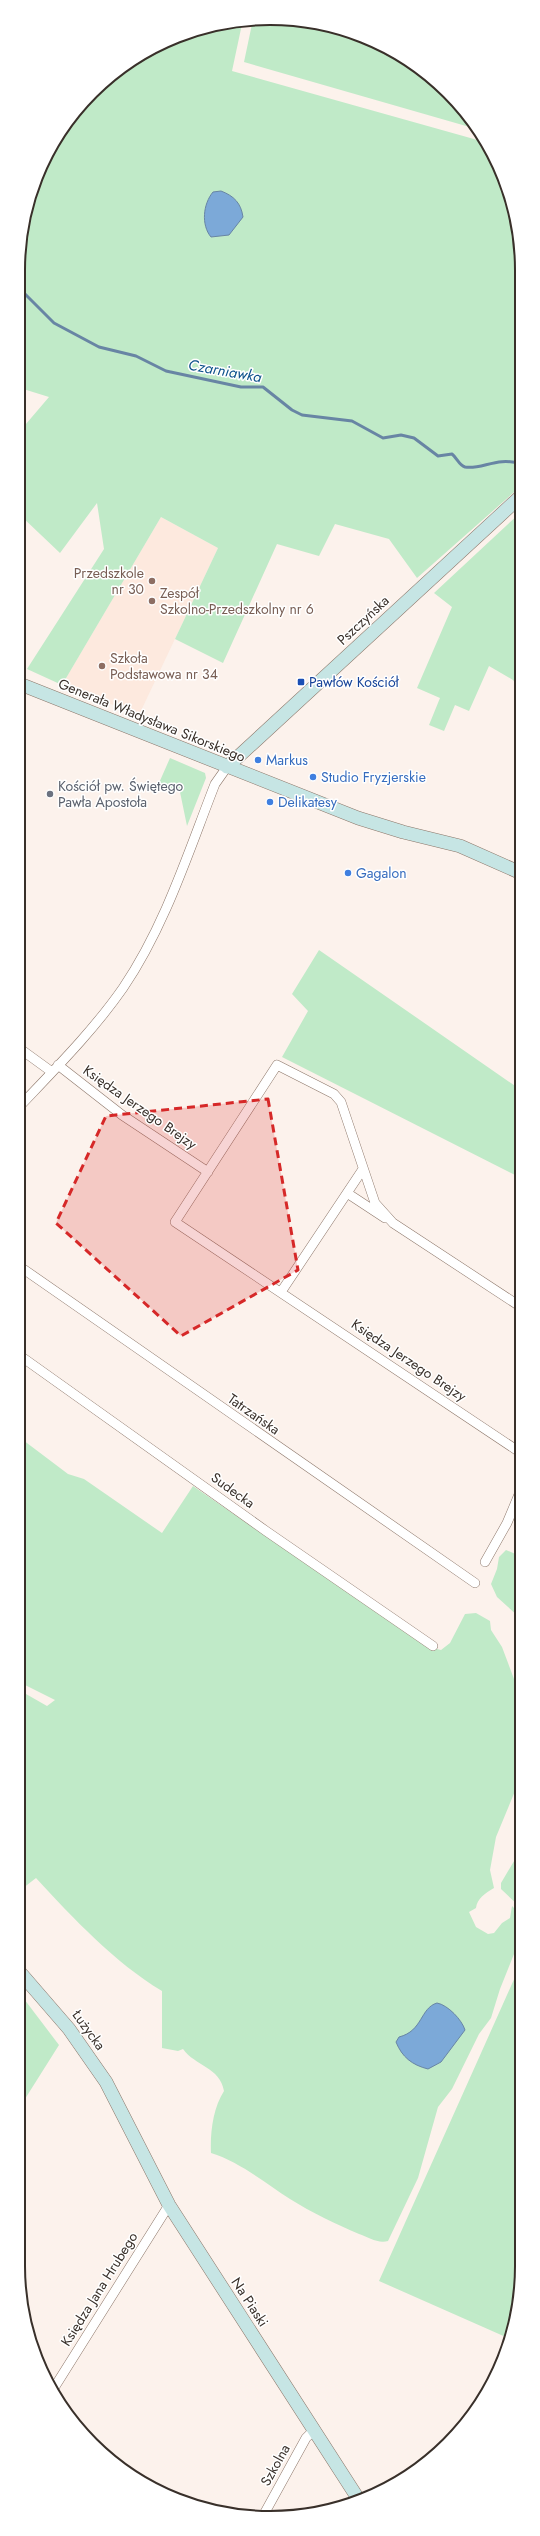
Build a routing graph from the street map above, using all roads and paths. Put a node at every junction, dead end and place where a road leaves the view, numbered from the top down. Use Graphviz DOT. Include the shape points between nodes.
graph roads {
  1 [pos="515,502"];
  2 [pos="25,686"];
  3 [pos="227,767"];
  4 [pos="515,870"];
  5 [pos="25,1051"];
  6 [pos="55,1068"];
  7 [pos="25,1100"];
  8 [pos="363,1169"];
  9 [pos="208,1172"];
  10 [pos="347,1193"];
  11 [pos="393,1223"];
  12 [pos="25,1270"];
  13 [pos="281,1292"];
  14 [pos="515,1303"];
  15 [pos="25,1359"];
  16 [pos="515,1449"];
  17 [pos="515,1504"];
  18 [pos="485,1562"];
  19 [pos="475,1583"];
  20 [pos="433,1646"];
  21 [pos="25,1978"];
  22 [pos="124,2115"];
  23 [pos="169,2205"];
  24 [pos="56,2385"];
  25 [pos="314,2430"];
  26 [pos="356,2495"];
  27 [pos="266,2511"];
  1 -- 3 [label="street, Pszczyńska"];
  2 -- 3 [label="street, Generała Władysława Sikorskiego"];
  3 -- 4 [label="street, Generała Władysława Sikorskiego" via="375,824 472,850"];
  3 -- 6 [label="street" via="215,784 161,919 142,957 105,1012"];
  5 -- 6 [label="street, Księdza Jerzego Brejzy"];
  6 -- 7 [label="street"];
  6 -- 9 [label="street, Księdza Jerzego Brejzy"];
  8 -- 9 [label="street, Księdza Jerzego Brejzy" via="341,1102 334,1094 277,1065"];
  8 -- 10 [label="street"];
  8 -- 11 [label="street" via="376,1203"];
  9 -- 13 [label="street, Księdza Jerzego Brejzy" via="175,1222"];
  10 -- 11 [label="street"];
  10 -- 13 [label="street"];
  11 -- 14 [label="street"];
  12 -- 19 [label="street, Tatrzańska"];
  13 -- 16 [label="street, Księdza Jerzego Brejzy"];
  15 -- 20 [label="street, Sudecka"];
  17 -- 18 [label="street"];
  21 -- 22 [label="street, Łużycka" via="74,2035 106,2082"];
  22 -- 23 [label="street, Na Piaski"];
  23 -- 24 [label="street, Księdza Jana Hrubego"];
  23 -- 25 [label="street, Na Piaski"];
  25 -- 26 [label="street, Na Piaski"];
  25 -- 27 [label="street, Szkolna" via="306,2438"];
}
